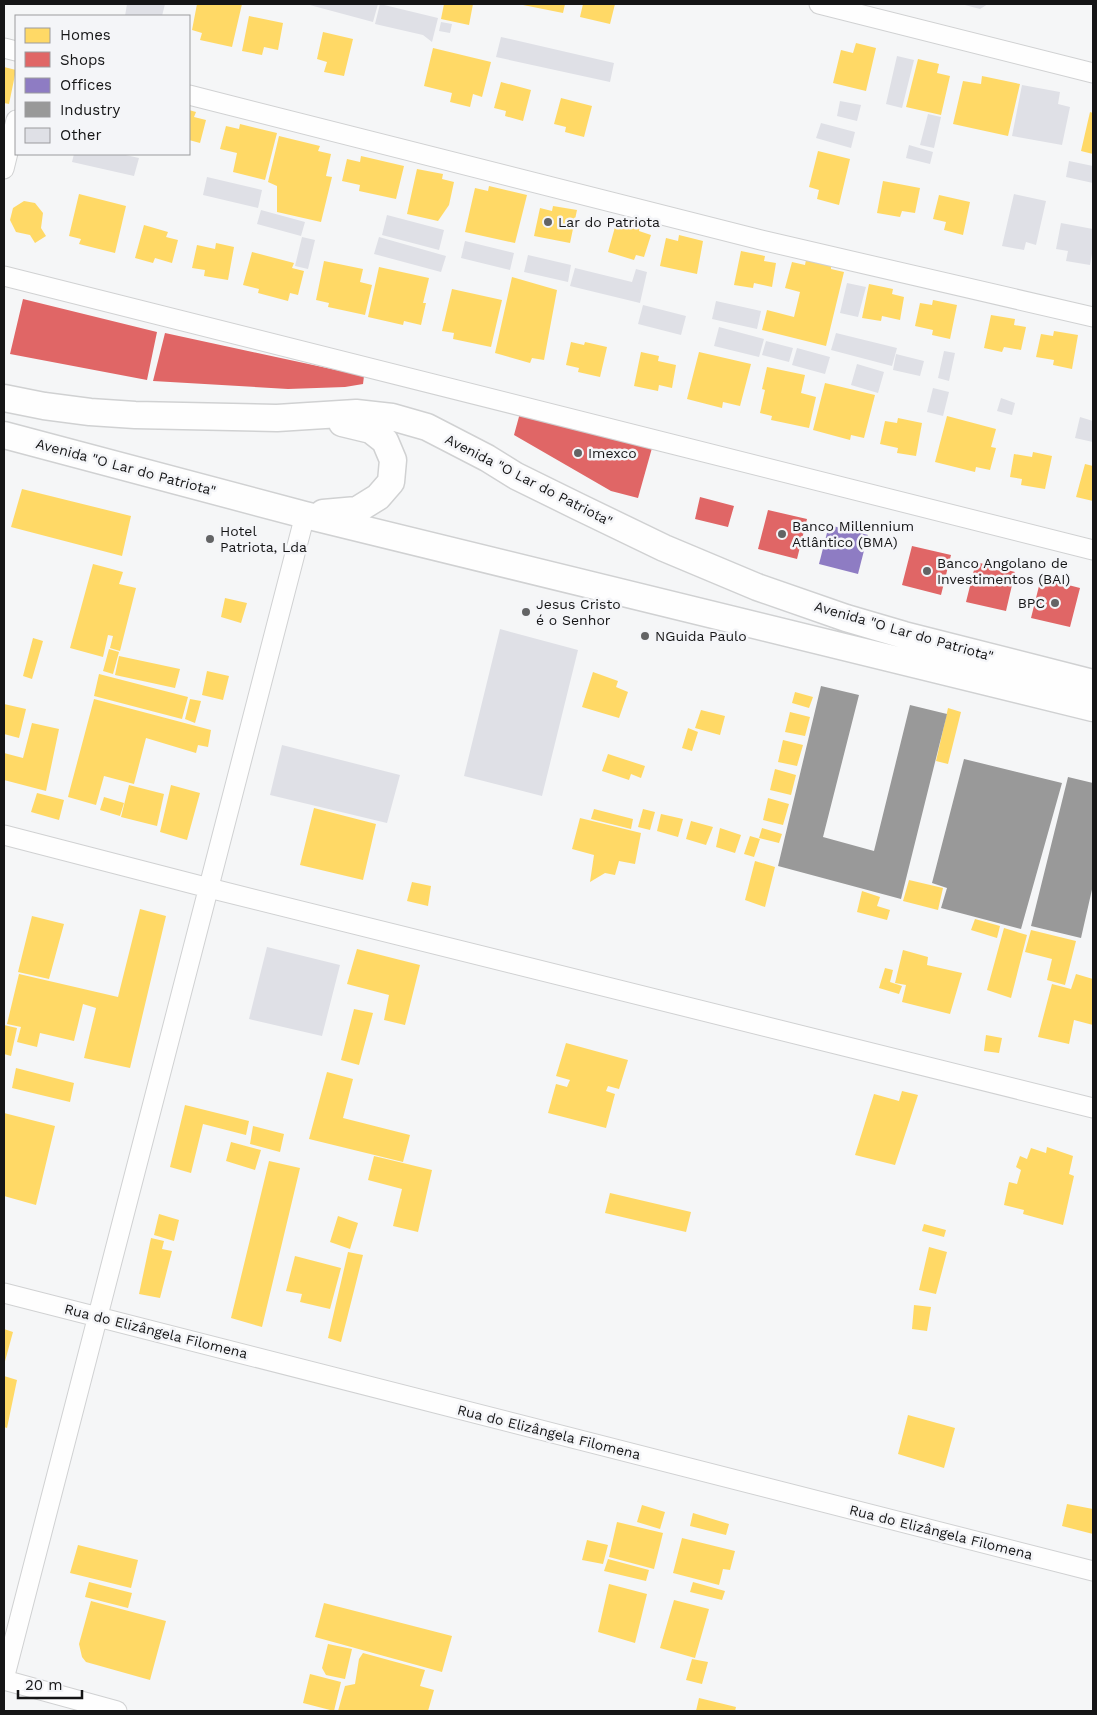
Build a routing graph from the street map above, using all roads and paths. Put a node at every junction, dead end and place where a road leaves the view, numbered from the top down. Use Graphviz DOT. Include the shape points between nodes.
graph roads {
  1 [pos="819,4"];
  2 [pos="1093,73"];
  3 [pos="190,96"];
  4 [pos="15,124"];
  5 [pos="4,169"];
  6 [pos="4,276"];
  7 [pos="1093,316"];
  8 [pos="4,398"];
  9 [pos="277,418"];
  10 [pos="4,435"];
  11 [pos="305,515"];
  12 [pos="1093,550"];
  13 [pos="1093,682"];
  14 [pos="1093,708"];
  15 [pos="4,835"];
  16 [pos="209,888"];
  17 [pos="1093,1108"];
  18 [pos="4,1293"];
  19 [pos="98,1316"];
  20 [pos="1093,1571"];
  21 [pos="4,1680"];
  22 [pos="117,1711"];
  1 -- 2 [label="street"];
  3 -- 7 [label="street" via="761,240"];
  4 -- 5 [label="street"];
  6 -- 12 [label="street"];
  8 -- 9 [label="main road, Avenida \"O Lar do Patriota\"" via="108,413"];
  9 -- 11 [label="main road" via="347,423 371,430 385,441 393,460 392,482 378,497 357,510"];
  9 -- 13 [label="main road, Avenida \"O Lar do Patriota\"" via="356,414 392,417 427,427 594,515 757,587 904,635"];
  10 -- 11 [label="main road, Avenida \"O Lar do Patriota\""];
  11 -- 14 [label="main road, Avenida \"O Lar do Patriota\""];
  11 -- 16 [label="street"];
  15 -- 16 [label="street"];
  16 -- 17 [label="street"];
  16 -- 19 [label="street"];
  18 -- 19 [label="street, Rua do Elizângela Filomena"];
  19 -- 20 [label="street, Rua do Elizângela Filomena"];
  19 -- 21 [label="street"];
  21 -- 22 [label="street"];
}
